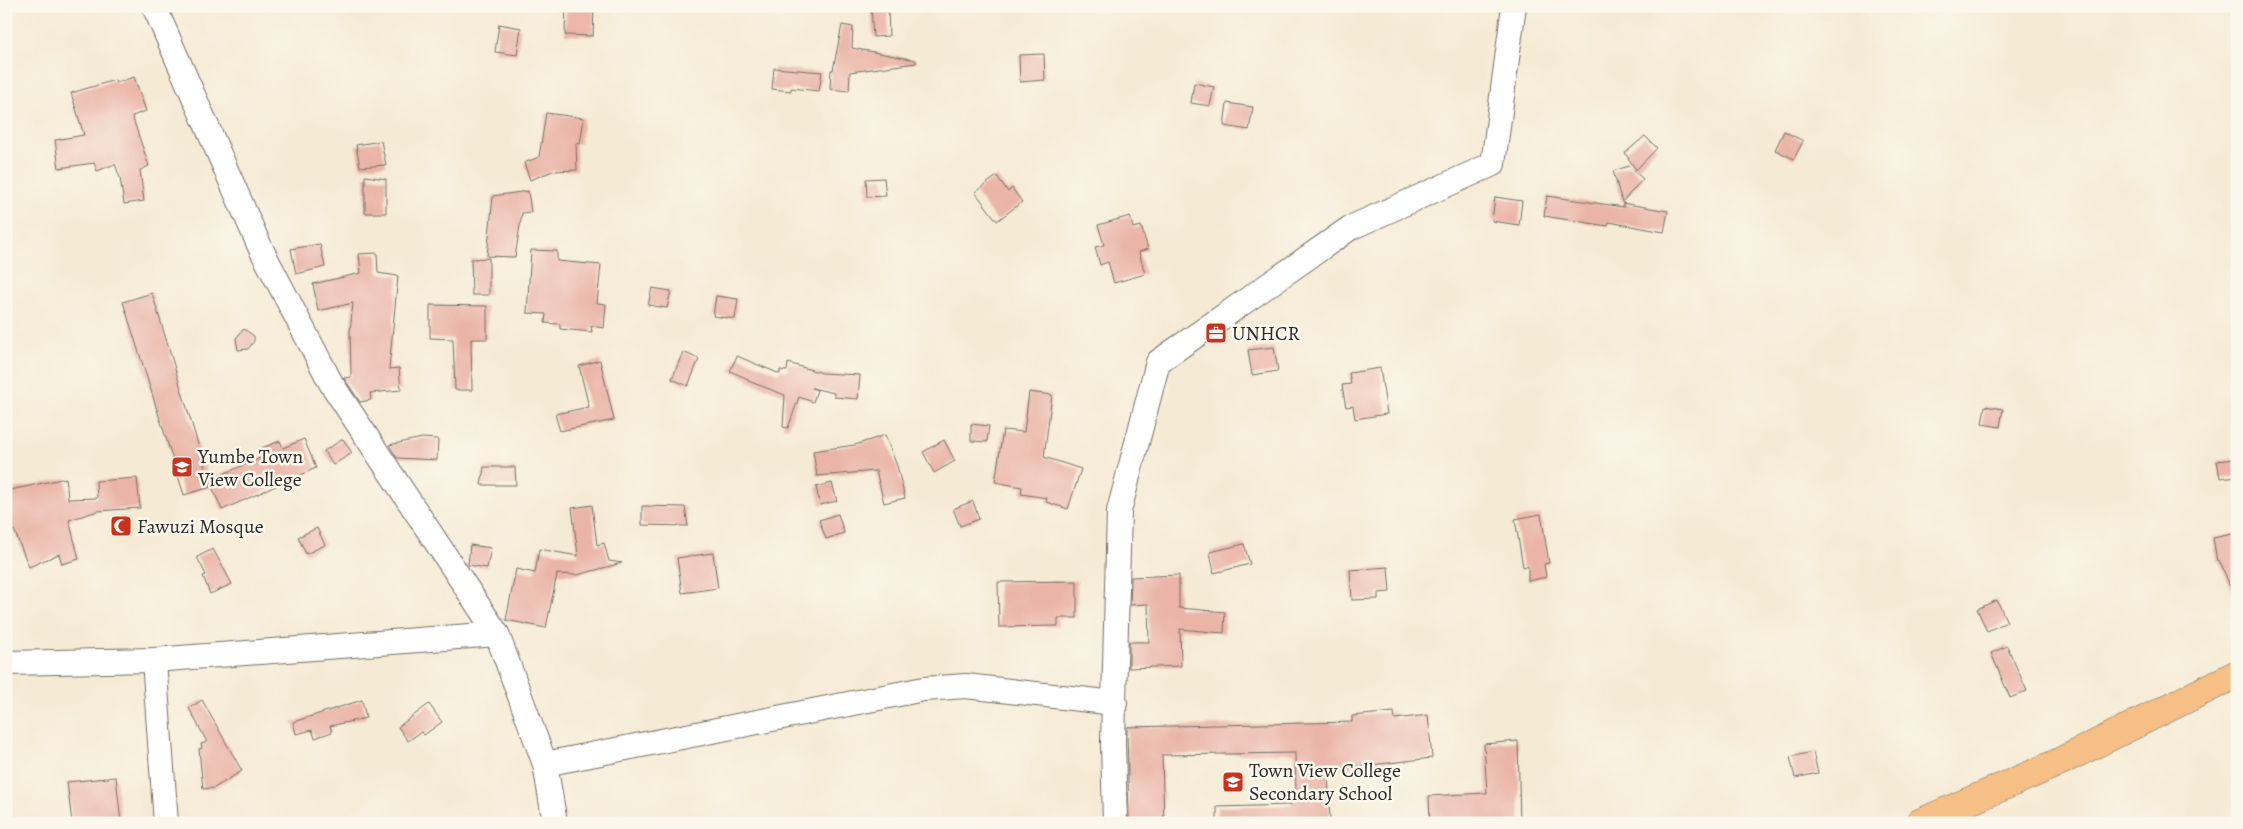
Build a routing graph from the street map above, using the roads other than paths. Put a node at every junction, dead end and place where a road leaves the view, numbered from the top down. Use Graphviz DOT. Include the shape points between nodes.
graph roads {
  1 [pos="154,6"];
  2 [pos="1514,6"];
  3 [pos="497,634"];
  4 [pos="154,660"];
  5 [pos="6,663"];
  6 [pos="2237,674"];
  7 [pos="1115,702"];
  8 [pos="545,764"];
  9 [pos="166,823"];
  10 [pos="555,823"];
  11 [pos="1115,823"];
  12 [pos="1919,823"];
  1 -- 3 [label="street" via="260,247 331,383"];
  2 -- 7 [label="street" via="1493,164 1350,228 1158,362 1119,511"];
  3 -- 4 [label="street"];
  3 -- 8 [label="street"];
  4 -- 5 [label="street"];
  4 -- 9 [label="street"];
  6 -- 12 [label="main road" via="2055,764"];
  7 -- 8 [label="street" via="966,686 924,689"];
  7 -- 11 [label="street"];
  8 -- 10 [label="street"];
}
